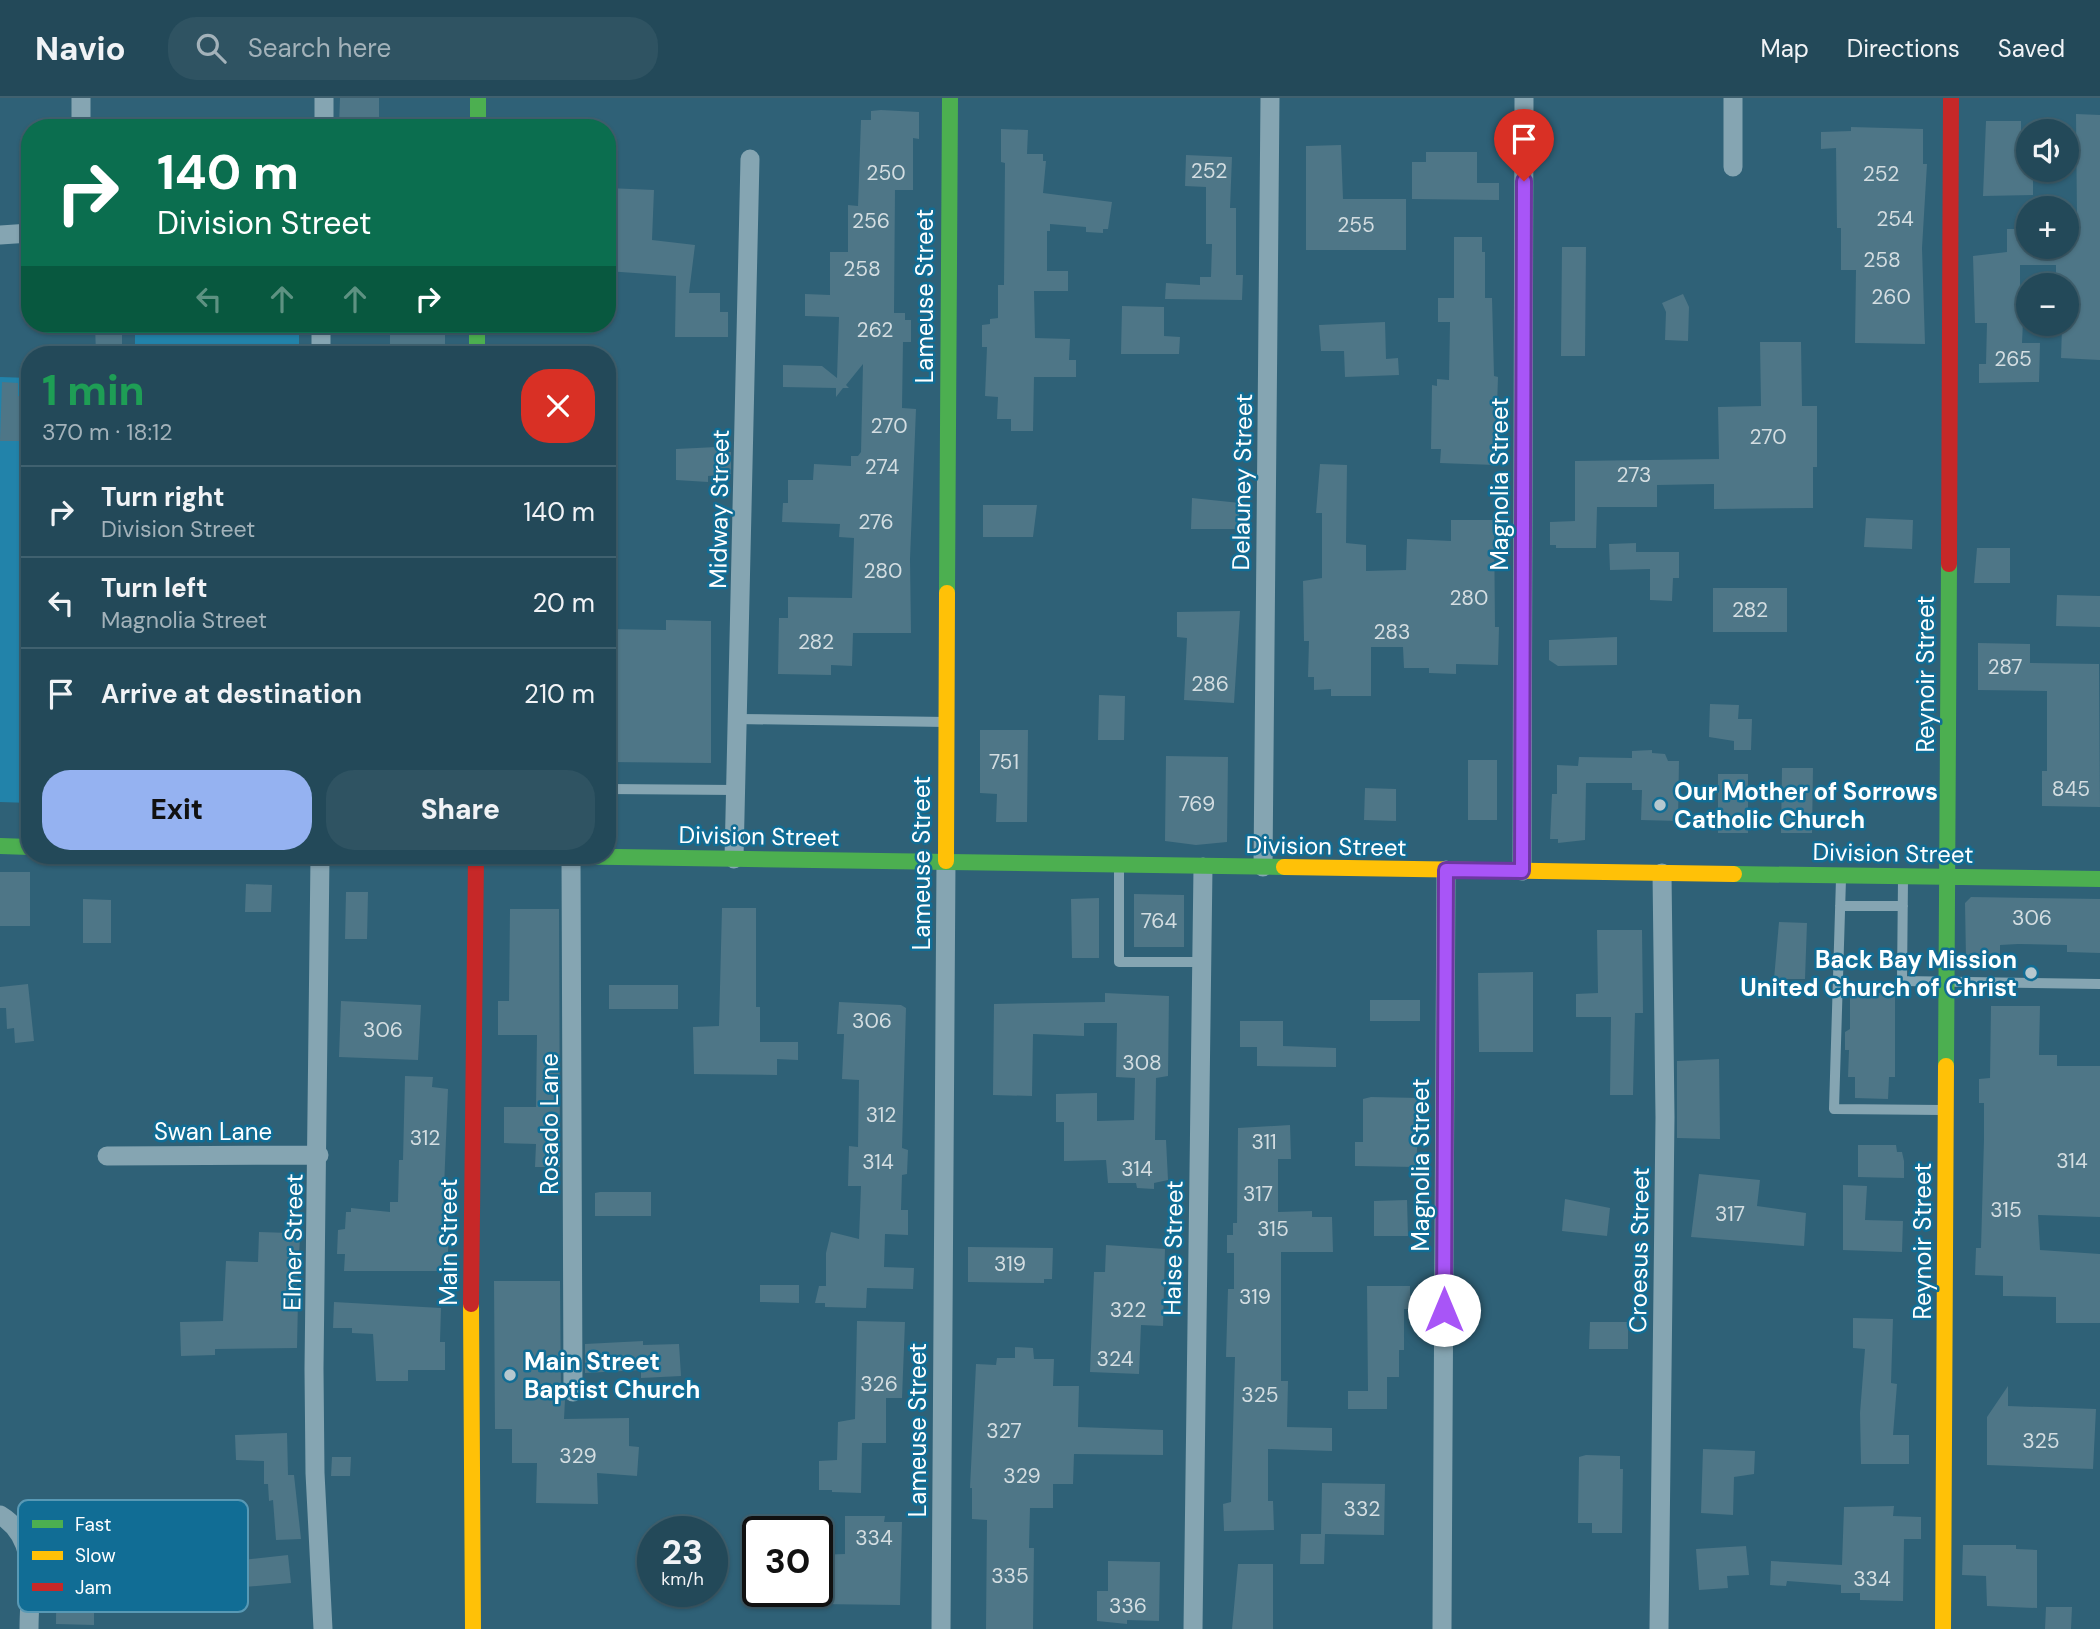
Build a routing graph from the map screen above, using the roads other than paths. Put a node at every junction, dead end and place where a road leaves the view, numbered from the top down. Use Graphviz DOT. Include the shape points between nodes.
graph roads {
  1 [pos="80,98"];
  2 [pos="324,98"];
  3 [pos="478,98"];
  4 [pos="950,98"];
  5 [pos="1270,98"];
  6 [pos="1524,98"];
  7 [pos="1732,98"];
  8 [pos="1951,98"];
  9 [pos="81,119"];
  10 [pos="324,119"];
  11 [pos="478,119"];
  12 [pos="750,159"];
  13 [pos="1733,167"];
  14 [pos="21,234"];
  15 [pos="0,235"];
  16 [pos="738,719"];
  17 [pos="946,722"];
  18 [pos="616,789"];
  19 [pos="736,790"];
  20 [pos="0,846"];
  21 [pos="21,847"];
  22 [pos="616,857"];
  23 [pos="734,859"];
  24 [pos="946,861"];
  25 [pos="320,864"];
  26 [pos="476,864"];
  27 [pos="571,864"];
  28 [pos="1119,865"];
  29 [pos="1203,867"];
  30 [pos="1263,867"];
  31 [pos="1446,870"];
  32 [pos="1522,871"];
  33 [pos="1662,873"];
  34 [pos="1841,875"];
  35 [pos="1903,876"];
  36 [pos="1947,877"];
  37 [pos="2100,878"];
  38 [pos="1840,906"];
  39 [pos="1903,906"];
  40 [pos="1202,962"];
  41 [pos="1947,982"];
  42 [pos="2100,984"];
  43 [pos="1945,1110"];
  44 [pos="319,1155"];
  45 [pos="107,1156"];
  46 [pos="573,1392"];
  47 [pos="323,1629"];
  48 [pos="473,1629"];
  49 [pos="941,1629"];
  50 [pos="1193,1629"];
  51 [pos="1442,1629"];
  52 [pos="1659,1629"];
  53 [pos="1943,1629"];
  1 -- 9 [label="street"];
  2 -- 10 [label="street"];
  3 -- 11 [label="street"];
  4 -- 17 [label="street, Lameuse Street"];
  5 -- 30 [label="street, Delauney Street"];
  6 -- 32 [label="street, Magnolia Street"];
  7 -- 13 [label="street"];
  8 -- 36 [label="street, Reynoir Street"];
  12 -- 16 [label="street, Midway Street"];
  14 -- 15 [label="street"];
  16 -- 17 [label="lane"];
  16 -- 19 [label="street, Midway Street"];
  17 -- 24 [label="street, Lameuse Street"];
  18 -- 19 [label="lane"];
  19 -- 23 [label="street, Midway Street"];
  20 -- 21 [label="street"];
  22 -- 23 [label="street, Division Street"];
  23 -- 24 [label="street, Division Street"];
  24 -- 28 [label="street, Division Street"];
  24 -- 49 [label="street, Lameuse Street"];
  25 -- 44 [label="street, Elmer Street"];
  26 -- 48 [label="street, Main Street" via="470,1198"];
  27 -- 46 [label="street, Rosado Lane"];
  28 -- 29 [label="street, Division Street"];
  28 -- 40 [label="lane" via="1119,962"];
  29 -- 30 [label="street, Division Street"];
  29 -- 40 [label="street, Haise Street"];
  30 -- 31 [label="street, Division Street"];
  31 -- 32 [label="street, Division Street"];
  31 -- 51 [label="street, Magnolia Street"];
  32 -- 33 [label="street, Division Street"];
  33 -- 34 [label="street, Division Street"];
  33 -- 52 [label="street, Croesus Street" via="1665,1118"];
  34 -- 35 [label="street, Division Street"];
  34 -- 38 [label="lane"];
  35 -- 36 [label="street, Division Street"];
  35 -- 39 [label="lane"];
  36 -- 37 [label="street, Division Street"];
  36 -- 41 [label="street, Reynoir Street"];
  38 -- 39 [label="lane"];
  38 -- 43 [label="lane" via="1834,1108"];
  39 -- 41 [label="lane" via="1902,981"];
  40 -- 50 [label="street, Haise Street"];
  41 -- 42 [label="lane"];
  41 -- 43 [label="street, Reynoir Street"];
  43 -- 53 [label="street, Reynoir Street"];
  44 -- 45 [label="street, Swan Lane"];
  44 -- 47 [label="street, Elmer Street" via="315,1473"];
}
